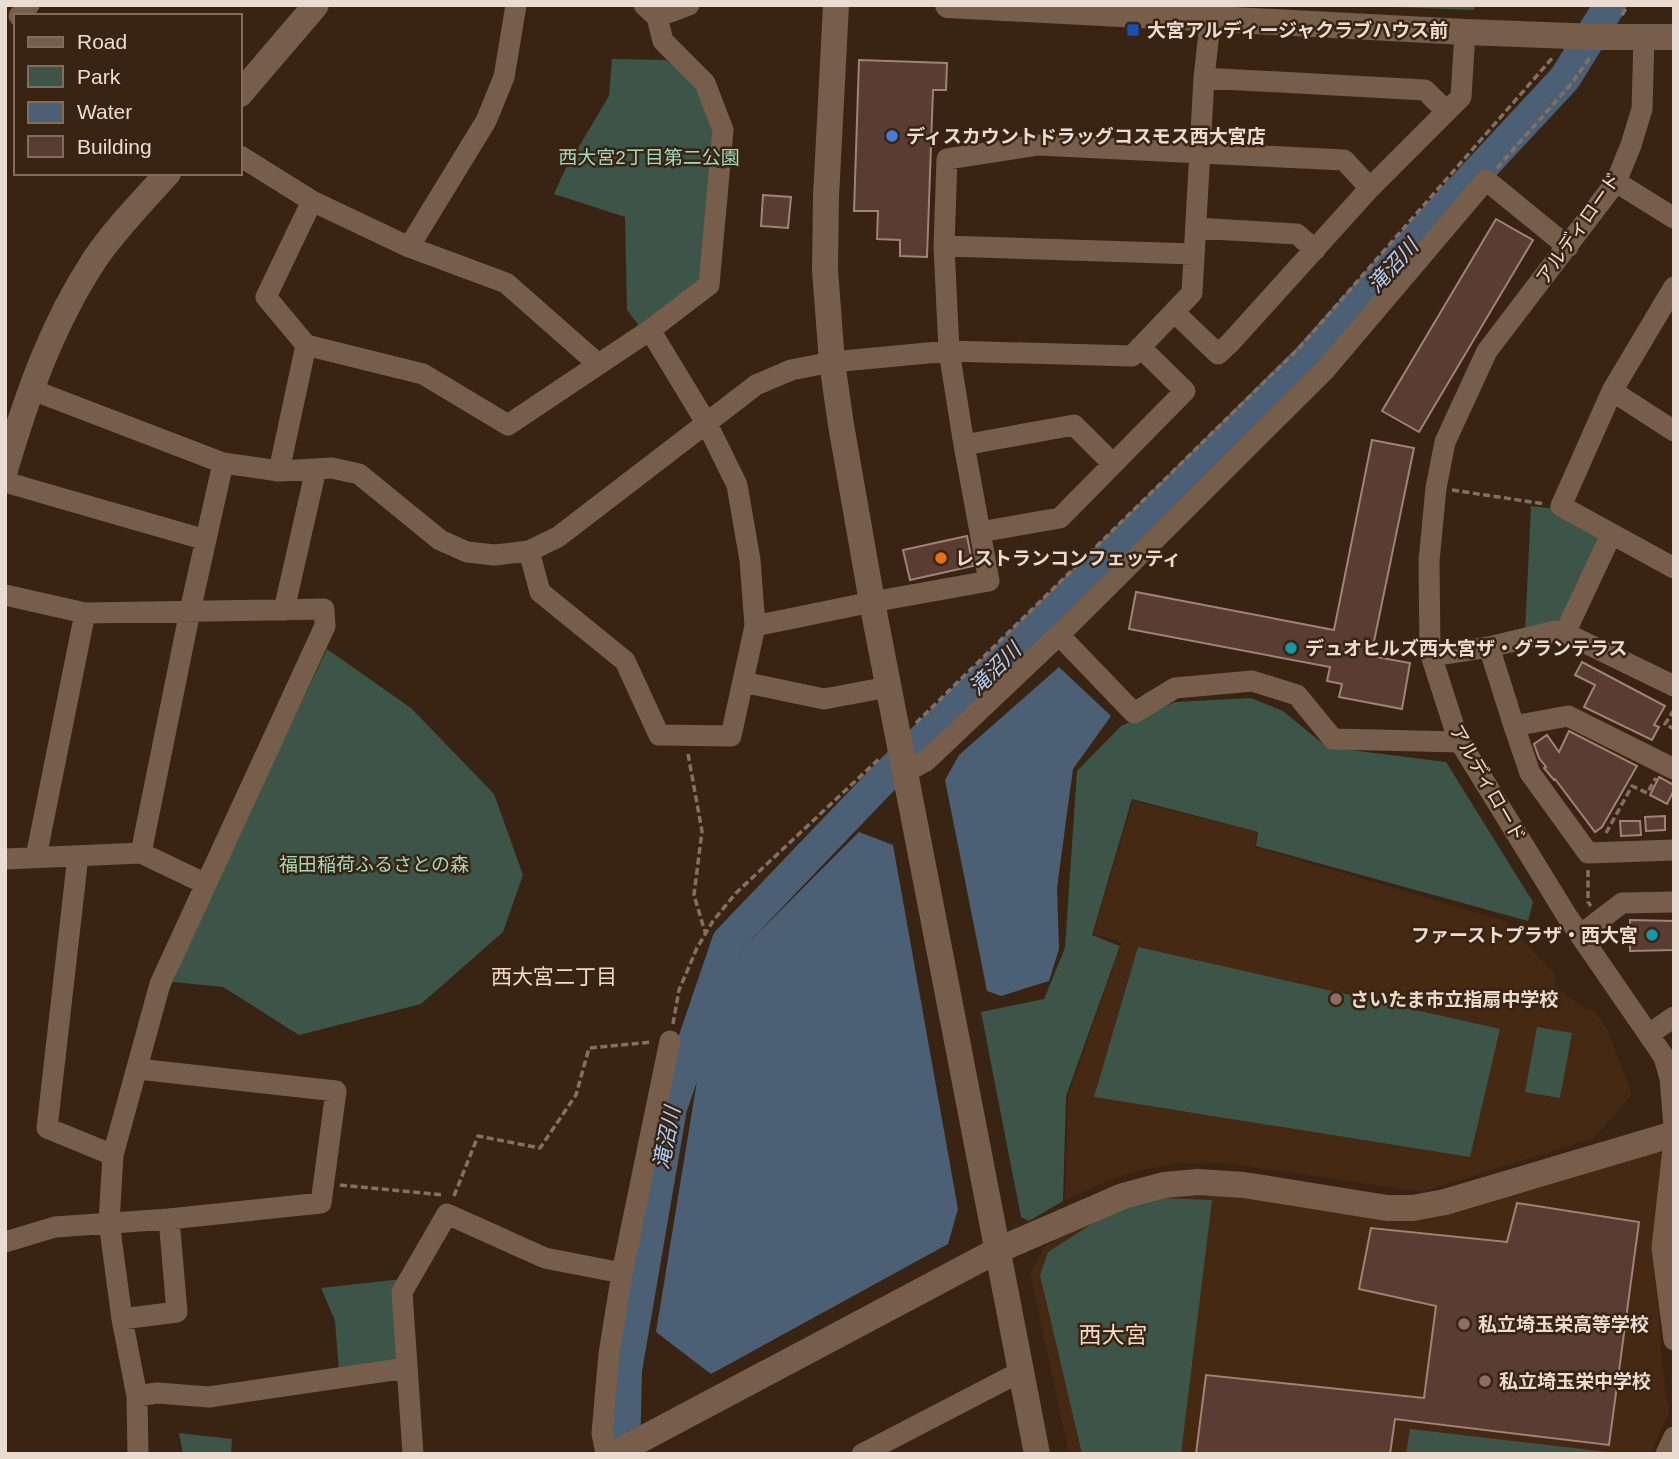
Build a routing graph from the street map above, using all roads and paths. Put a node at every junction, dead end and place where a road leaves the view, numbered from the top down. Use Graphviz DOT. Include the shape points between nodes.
graph roads {
  1 [pos="316,5"];
  2 [pos="516,5"];
  3 [pos="689,5"];
  4 [pos="836,5"];
  5 [pos="948,5"];
  6 [pos="651,11"];
  7 [pos="1211,12"];
  8 [pos="1465,32"];
  9 [pos="1674,37"];
  10 [pos="1644,38"];
  11 [pos="1562,44"];
  12 [pos="1596,46"];
  13 [pos="1204,78"];
  14 [pos="242,92"];
  15 [pos="1446,111"];
  16 [pos="1199,152"];
  17 [pos="242,157"];
  18 [pos="166,175"];
  19 [pos="1486,180"];
  20 [pos="1616,182"];
  21 [pos="1370,188"];
  22 [pos="312,201"];
  23 [pos="1674,218"];
  24 [pos="1196,228"];
  25 [pos="944,246"];
  26 [pos="409,247"];
  27 [pos="1568,247"];
  28 [pos="1315,250"];
  29 [pos="1194,254"];
  30 [pos="1674,287"];
  31 [pos="1174,312"];
  32 [pos="650,330"];
  33 [pos="306,345"];
  34 [pos="1140,347"];
  35 [pos="949,351"];
  36 [pos="832,362"];
  37 [pos="598,364"];
  38 [pos="30,389"];
  39 [pos="1612,391"];
  40 [pos="707,424"];
  41 [pos="1674,431"];
  42 [pos="964,445"];
  43 [pos="223,463"];
  44 [pos="1112,464"];
  45 [pos="316,469"];
  46 [pos="5,470"];
  47 [pos="279,471"];
  48 [pos="5,482"];
  49 [pos="1436,488"];
  50 [pos="1561,506"];
  51 [pos="980,533"];
  52 [pos="1611,535"];
  53 [pos="206,540"];
  54 [pos="529,551"];
  55 [pos="1674,568"];
  56 [pos="5,595"];
  57 [pos="872,602"];
  58 [pos="284,610"];
  59 [pos="190,611"];
  60 [pos="85,612"];
  61 [pos="755,626"];
  62 [pos="1565,633"];
  63 [pos="1059,635"];
  64 [pos="1489,646"];
  65 [pos="1431,656"];
  66 [pos="743,682"];
  67 [pos="888,687"];
  68 [pos="1674,687"];
  69 [pos="1674,710"];
  70 [pos="1514,726"];
  71 [pos="1674,729"];
  72 [pos="684,735"];
  73 [pos="1460,742"];
  74 [pos="902,758"];
  75 [pos="1669,766"];
  76 [pos="1674,850"];
  77 [pos="141,853"];
  78 [pos="1591,853"];
  79 [pos="78,856"];
  80 [pos="36,857"];
  81 [pos="5,859"];
  82 [pos="206,884"];
  83 [pos="1674,902"];
  84 [pos="1601,919"];
  85 [pos="705,934"];
  86 [pos="1580,935"];
  87 [pos="1674,1017"];
  88 [pos="1649,1034"];
  89 [pos="670,1041"];
  90 [pos="138,1069"];
  91 [pos="1674,1127"];
  92 [pos="1674,1134"];
  93 [pos="1674,1140"];
  94 [pos="113,1155"];
  95 [pos="324,1183"];
  96 [pos="450,1205"];
  97 [pos="169,1219"];
  98 [pos="109,1222"];
  99 [pos="5,1242"];
  100 [pos="996,1251"];
  101 [pos="622,1273"];
  102 [pos="122,1319"];
  103 [pos="1674,1340"];
  104 [pos="407,1368"];
  105 [pos="1020,1372"];
  106 [pos="136,1396"];
  107 [pos="1674,1437"];
  108 [pos="644,1444"];
  109 [pos="138,1454"];
  110 [pos="413,1454"];
  111 [pos="606,1454"];
  112 [pos="614,1454"];
  113 [pos="862,1454"];
  114 [pos="1037,1454"];
  115 [pos="1666,1454"];
  1 -- 14 [label="street"];
  2 -- 26 [label="street" via="505,77 486,121"];
  3 -- 6 [label="street"];
  4 -- 36 [label="street" via="825,270"];
  5 -- 7 [label="street"];
  6 -- 32 [label="street" via="663,41 705,83 723,130 709,285"];
  7 -- 8 [label="street"];
  7 -- 13 [label="street"];
  8 -- 11 [label="street"];
  8 -- 15 [label="street" via="1461,97"];
  9 -- 10 [label="street"];
  10 -- 12 [label="street"];
  10 -- 20 [label="street, アルディロード" via="1642,108"];
  11 -- 12 [label="street"];
  11 -- 74 [label="path" via="1300,347"];
  12 -- 19 [label="path" via="1572,83"];
  13 -- 15 [label="street" via="1425,90"];
  13 -- 16 [label="street"];
  15 -- 21 [label="street"];
  16 -- 21 [label="street" via="1344,160"];
  16 -- 24 [label="street"];
  16 -- 25 [label="street" via="1038,145 947,159"];
  17 -- 22 [label="street"];
  18 -- 38 [label="street" via="97,257 51,337"];
  19 -- 27 [label="street"];
  19 -- 63 [label="street" via="1325,370"];
  20 -- 23 [label="street"];
  20 -- 27 [label="street, アルディロード"];
  21 -- 28 [label="street"];
  22 -- 26 [label="street"];
  22 -- 33 [label="street" via="266,296"];
  24 -- 28 [label="street" via="1297,234"];
  24 -- 29 [label="street"];
  25 -- 29 [label="street"];
  25 -- 35 [label="street"];
  26 -- 37 [label="street" via="506,283"];
  27 -- 49 [label="street, アルディロード" via="1487,351 1445,442"];
  28 -- 31 [label="street" via="1219,354"];
  29 -- 31 [label="street" via="1192,293"];
  30 -- 39 [label="street"];
  31 -- 34 [label="street"];
  32 -- 37 [label="street"];
  32 -- 40 [label="street"];
  33 -- 37 [label="street" via="423,374 508,425"];
  33 -- 47 [label="street"];
  34 -- 35 [label="street" via="1132,356"];
  34 -- 44 [label="street" via="1185,391"];
  35 -- 36 [label="street"];
  35 -- 42 [label="street"];
  36 -- 40 [label="street" via="790,370 756,385"];
  36 -- 57 [label="street"];
  38 -- 43 [label="street"];
  38 -- 46 [label="street"];
  39 -- 41 [label="street"];
  39 -- 50 [label="street"];
  40 -- 54 [label="street" via="558,537"];
  40 -- 61 [label="street" via="737,485"];
  42 -- 44 [label="street" via="1074,425"];
  42 -- 51 [label="street"];
  43 -- 47 [label="street"];
  43 -- 53 [label="street"];
  44 -- 51 [label="street" via="1060,518"];
  45 -- 47 [label="street"];
  45 -- 54 [label="street" via="359,474 440,540 467,552"];
  45 -- 58 [label="street"];
  48 -- 53 [label="street"];
  49 -- 50 [label="path"];
  49 -- 65 [label="street, アルディロード" via="1429,561"];
  50 -- 52 [label="street"];
  51 -- 57 [label="street" via="989,581"];
  52 -- 55 [label="street"];
  52 -- 62 [label="street"];
  53 -- 59 [label="street"];
  54 -- 72 [label="street" via="540,592 625,661 659,735"];
  56 -- 60 [label="street"];
  57 -- 61 [label="street"];
  57 -- 67 [label="street"];
  58 -- 59 [label="street"];
  58 -- 82 [label="street" via="324,610 325,626"];
  59 -- 60 [label="street"];
  59 -- 77 [label="street"];
  60 -- 80 [label="street"];
  61 -- 66 [label="street"];
  62 -- 64 [label="street"];
  62 -- 68 [label="street"];
  63 -- 73 [label="street" via="1134,713 1175,688 1252,681 1297,695 1333,739"];
  63 -- 74 [label="street" via="926,761"];
  64 -- 65 [label="street"];
  64 -- 70 [label="street"];
  65 -- 73 [label="street, アルディロード"];
  66 -- 67 [label="street" via="824,699"];
  66 -- 72 [label="street" via="731,736"];
  67 -- 74 [label="street"];
  69 -- 71 [label="path" via="1665,724"];
  70 -- 75 [label="street" via="1569,716"];
  70 -- 78 [label="street" via="1530,773"];
  72 -- 85 [label="path" via="702,831 694,895"];
  73 -- 86 [label="street, アルディロード"];
  74 -- 85 [label="path" via="736,893"];
  74 -- 100 [label="street"];
  75 -- 78 [label="path" via="1647,793 1633,786"];
  76 -- 78 [label="street"];
  77 -- 79 [label="street"];
  77 -- 82 [label="street"];
  78 -- 84 [label="path" via="1588,902"];
  79 -- 80 [label="street"];
  79 -- 94 [label="street" via="47,1128"];
  80 -- 81 [label="street"];
  82 -- 90 [label="street" via="160,984"];
  83 -- 84 [label="street" via="1622,903"];
  84 -- 86 [label="street"];
  85 -- 89 [label="path" via="679,990"];
  86 -- 88 [label="street, アルディロード"];
  87 -- 88 [label="street"];
  88 -- 91 [label="street, アルディロード" via="1664,1057 1670,1078"];
  89 -- 96 [label="path" via="589,1048 576,1095 540,1148 478,1136"];
  89 -- 101 [label="street"];
  90 -- 94 [label="street"];
  90 -- 95 [label="street" via="336,1091"];
  92 -- 100 [label="street" via="1413,1208 1387,1208 1244,1185 1164,1185 1123,1196"];
  93 -- 103 [label="street" via="1662,1248"];
  94 -- 98 [label="street"];
  95 -- 96 [label="path"];
  95 -- 97 [label="street" via="321,1203"];
  96 -- 101 [label="street" via="545,1258"];
  96 -- 104 [label="street" via="402,1292"];
  97 -- 98 [label="street"];
  97 -- 102 [label="street" via="177,1312"];
  98 -- 99 [label="street" via="55,1227"];
  98 -- 102 [label="street"];
  100 -- 105 [label="street"];
  100 -- 108 [label="street"];
  101 -- 111 [label="street" via="608,1354 602,1433"];
  102 -- 106 [label="street"];
  104 -- 106 [label="street" via="209,1398 158,1393"];
  104 -- 110 [label="street"];
  105 -- 113 [label="street"];
  105 -- 114 [label="street"];
  106 -- 109 [label="street"];
  107 -- 115 [label="street"];
  108 -- 112 [label="street"];
}
